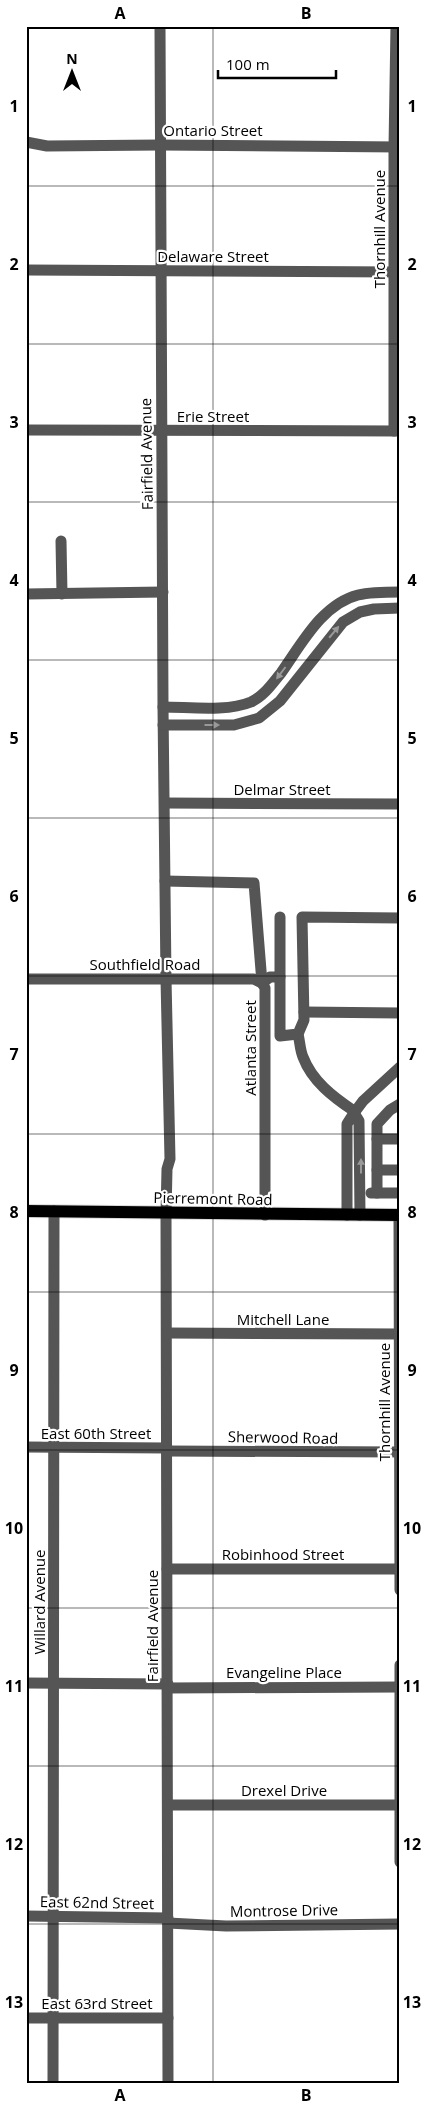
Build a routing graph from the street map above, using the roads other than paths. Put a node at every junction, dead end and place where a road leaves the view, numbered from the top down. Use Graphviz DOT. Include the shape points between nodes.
graph roads {
  1 [pos="160,26"];
  2 [pos="396,26"];
  3 [pos="26,142"];
  4 [pos="160,145"];
  5 [pos="397,147"];
  6 [pos="26,270"];
  7 [pos="160,271"];
  8 [pos="397,272"];
  9 [pos="26,430"];
  10 [pos="161,430"];
  11 [pos="397,431"];
  12 [pos="61,541"];
  13 [pos="163,592"];
  14 [pos="400,592"];
  15 [pos="26,594"];
  16 [pos="62,594"];
  17 [pos="400,608"];
  18 [pos="163,707"];
  19 [pos="163,725"];
  20 [pos="165,803"];
  21 [pos="400,804"];
  22 [pos="165,881"];
  23 [pos="280,917"];
  24 [pos="400,918"];
  25 [pos="280,977"];
  26 [pos="26,979"];
  27 [pos="166,979"];
  28 [pos="262,982"];
  29 [pos="304,1012"];
  30 [pos="400,1013"];
  31 [pos="298,1034"];
  32 [pos="400,1067"];
  33 [pos="400,1104"];
  34 [pos="354,1112"];
  35 [pos="377,1138"];
  36 [pos="400,1139"];
  37 [pos="377,1170"];
  38 [pos="400,1170"];
  39 [pos="347,1193"];
  40 [pos="360,1193"];
  41 [pos="377,1193"];
  42 [pos="400,1193"];
  43 [pos="26,1211"];
  44 [pos="54,1211"];
  45 [pos="166,1214"];
  46 [pos="265,1215"];
  47 [pos="353,1215"];
  48 [pos="399,1215"];
  49 [pos="167,1333"];
  50 [pos="399,1334"];
  51 [pos="26,1447"];
  52 [pos="54,1448"];
  53 [pos="167,1449"];
  54 [pos="400,1452"];
  55 [pos="167,1569"];
  56 [pos="399,1569"];
  57 [pos="400,1590"];
  58 [pos="400,1665"];
  59 [pos="26,1683"];
  60 [pos="55,1684"];
  61 [pos="168,1686"];
  62 [pos="400,1687"];
  63 [pos="168,1805"];
  64 [pos="400,1805"];
  65 [pos="400,1862"];
  66 [pos="26,1916"];
  67 [pos="54,1916"];
  68 [pos="168,1920"];
  69 [pos="400,1924"];
  70 [pos="26,2018"];
  71 [pos="54,2018"];
  72 [pos="168,2018"];
  73 [pos="53,2083"];
  74 [pos="168,2083"];
  1 -- 4 [label="street, Fairfield Avenue"];
  2 -- 5 [label="street, Thornhill Avenue"];
  3 -- 4 [label="street, Ontario Street" via="47,146"];
  4 -- 5 [label="street, Ontario Street"];
  4 -- 7 [label="street, Fairfield Avenue"];
  5 -- 8 [label="street, Thornhill Avenue"];
  6 -- 7 [label="street, Delaware Street"];
  7 -- 8 [label="street, Delaware Street"];
  7 -- 10 [label="street, Fairfield Avenue"];
  8 -- 11 [label="street, Thornhill Avenue"];
  9 -- 10 [label="street, Erie Street"];
  10 -- 11 [label="street, Erie Street"];
  10 -- 13 [label="street, Fairfield Avenue"];
  12 -- 16 [label="street"];
  13 -- 16 [label="street"];
  13 -- 18 [label="street, Fairfield Avenue"];
  14 -- 18 [label="street, one-way" via="358,595 336,605 322,617 264,694 254,700 236,706"];
  15 -- 16 [label="street"];
  19 -- 17 [label="street, one-way" via="234,725 259,718 280,701 344,622 360,612"];
  18 -- 19 [label="street, Fairfield Avenue"];
  19 -- 20 [label="street, Fairfield Avenue"];
  20 -- 21 [label="street, Delmar Street"];
  20 -- 22 [label="street, Fairfield Avenue"];
  22 -- 27 [label="street, Fairfield Avenue"];
  22 -- 28 [label="street, Atlanta Street" via="254,883"];
  23 -- 25 [label="street"];
  24 -- 29 [label="street" via="302,917"];
  25 -- 28 [label="street" via="270,977"];
  25 -- 31 [label="street" via="280,1036"];
  26 -- 27 [label="street, Southfield Road"];
  27 -- 28 [label="street, Southfield Road" via="254,979"];
  27 -- 45 [label="street, Fairfield Avenue" via="167,1074 163,1148 167,1169"];
  28 -- 46 [label="street, Atlanta Street" via="265,988"];
  29 -- 30 [label="street"];
  29 -- 31 [label="street"];
  31 -- 34 [label="street" via="302,1056 310,1073"];
  32 -- 34 [label="street"];
  33 -- 35 [label="street" via="377,1124"];
  34 -- 39 [label="street" via="347,1124"];
  40 -- 34 [label="street, one-way" via="359,1121"];
  35 -- 36 [label="street"];
  35 -- 37 [label="street"];
  37 -- 38 [label="street"];
  37 -- 41 [label="street"];
  39 -- 40 [label="street"];
  39 -- 47 [label="street"];
  40 -- 41 [label="street"];
  40 -- 47 [label="street"];
  41 -- 42 [label="street"];
  43 -- 44 [label="main road, Pierremont Road"];
  44 -- 45 [label="main road, Pierremont Road"];
  44 -- 52 [label="street, Willard Avenue"];
  45 -- 46 [label="main road, Pierremont Road"];
  45 -- 49 [label="street, Fairfield Avenue"];
  46 -- 47 [label="main road, Pierremont Road"];
  47 -- 48 [label="main road, Pierremont Road"];
  48 -- 50 [label="street, Thornhill Avenue"];
  49 -- 50 [label="street, Mitchell Lane"];
  49 -- 53 [label="street, Fairfield Avenue"];
  50 -- 54 [label="street, Thornhill Avenue"];
  51 -- 52 [label="street, East 60th Street"];
  52 -- 53 [label="street, East 60th Street"];
  52 -- 60 [label="street, Willard Avenue"];
  53 -- 54 [label="street, Sherwood Road"];
  53 -- 55 [label="street, Fairfield Avenue"];
  54 -- 56 [label="street, Thornhill Avenue"];
  55 -- 56 [label="street, Robinhood Street"];
  55 -- 61 [label="street, Fairfield Avenue"];
  56 -- 57 [label="street, Thornhill Avenue"];
  58 -- 62 [label="street"];
  59 -- 60 [label="street, Evangeline Place"];
  60 -- 61 [label="street, Evangeline Place"];
  60 -- 67 [label="street, Willard Avenue"];
  61 -- 62 [label="street, Evangeline Place"];
  61 -- 63 [label="street, Fairfield Avenue"];
  62 -- 64 [label="street"];
  63 -- 64 [label="street, Drexel Drive"];
  63 -- 68 [label="street, Fairfield Avenue"];
  64 -- 65 [label="street"];
  66 -- 67 [label="street, East 62nd Street"];
  67 -- 68 [label="street, East 62nd Street"];
  67 -- 71 [label="street, Willard Avenue"];
  68 -- 69 [label="street, Montrose Drive" via="218,1926"];
  68 -- 72 [label="street, Fairfield Avenue"];
  70 -- 71 [label="street, East 63rd Street"];
  71 -- 72 [label="street, East 63rd Street"];
  71 -- 73 [label="street, Willard Avenue"];
  72 -- 74 [label="street, Fairfield Avenue"];
}
